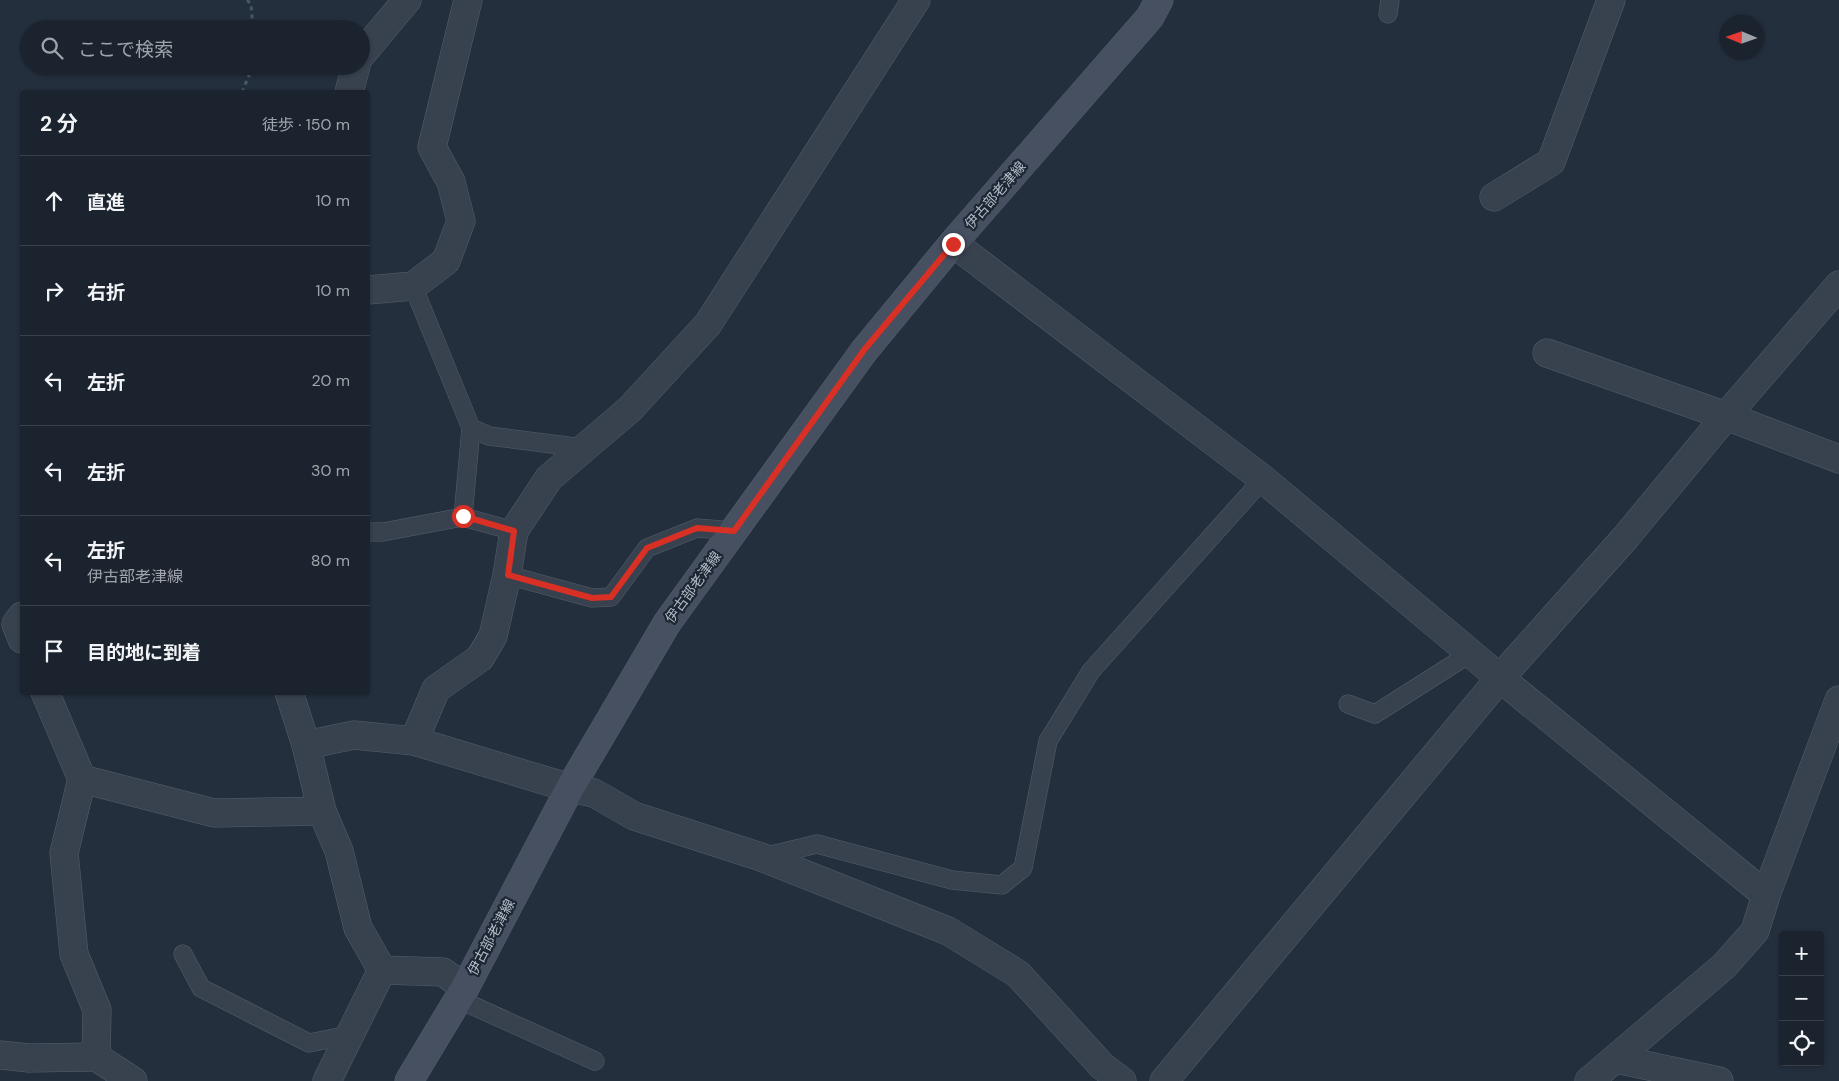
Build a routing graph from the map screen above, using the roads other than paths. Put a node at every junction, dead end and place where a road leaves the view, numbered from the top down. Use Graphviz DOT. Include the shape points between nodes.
graph roads {
  1 [pos="407,0"];
  2 [pos="468,0"];
  3 [pos="916,0"];
  4 [pos="1159,0"];
  5 [pos="1611,0"];
  6 [pos="370,44"];
  7 [pos="354,75"];
  8 [pos="350,90"];
  9 [pos="1494,197"];
  10 [pos="953,244"];
  11 [pos="1839,285"];
  12 [pos="413,286"];
  13 [pos="370,290"];
  14 [pos="1547,353"];
  15 [pos="1726,416"];
  16 [pos="471,428"];
  17 [pos="583,448"];
  18 [pos="1839,459"];
  19 [pos="1263,479"];
  20 [pos="463,516"];
  21 [pos="514,531"];
  22 [pos="734,531"];
  23 [pos="370,532"];
  24 [pos="508,575"];
  25 [pos="20,619"];
  26 [pos="20,634"];
  27 [pos="1471,653"];
  28 [pos="1500,678"];
  29 [pos="46,695"];
  30 [pos="290,695"];
  31 [pos="1839,700"];
  32 [pos="1348,704"];
  33 [pos="414,741"];
  34 [pos="306,745"];
  35 [pos="82,779"];
  36 [pos="570,788"];
  37 [pos="322,811"];
  38 [pos="762,857"];
  39 [pos="1766,895"];
  40 [pos="183,954"];
  41 [pos="382,970"];
  42 [pos="461,993"];
  43 [pos="349,1035"];
  44 [pos="0,1055"];
  45 [pos="96,1057"];
  46 [pos="1616,1059"];
  47 [pos="595,1061"];
  48 [pos="133,1081"];
  49 [pos="327,1081"];
  50 [pos="409,1081"];
  51 [pos="1122,1081"];
  52 [pos="1164,1081"];
  53 [pos="1589,1081"];
  54 [pos="1718,1081"];
  1 -- 6 [label="street"];
  2 -- 12 [label="street" via="432,148 451,182 461,221 446,261"];
  3 -- 17 [label="street" via="708,324 630,409"];
  4 -- 10 [label="main road, 伊古部老津線" via="1150,17"];
  5 -- 9 [label="street" via="1551,162"];
  7 -- 8 [label="street"];
  10 -- 19 [label="street"];
  10 -- 22 [label="main road, 伊古部老津線" via="864,350"];
  11 -- 15 [label="street"];
  12 -- 13 [label="street"];
  12 -- 16 [label="lane"];
  14 -- 15 [label="street"];
  15 -- 18 [label="street"];
  15 -- 28 [label="street" via="1625,538"];
  16 -- 17 [label="lane" via="489,436"];
  16 -- 20 [label="lane"];
  17 -- 21 [label="street" via="549,478"];
  19 -- 27 [label="street"];
  19 -- 38 [label="lane" via="1091,671 1048,741 1024,868 1002,885 952,880 816,844"];
  20 -- 21 [label="lane"];
  20 -- 23 [label="lane"];
  21 -- 24 [label="street"];
  22 -- 24 [label="lane" via="697,528 647,548 611,597 592,598"];
  22 -- 36 [label="main road, 伊古部老津線" via="667,624"];
  24 -- 33 [label="street" via="493,636 480,658 436,689"];
  25 -- 26 [label="street" via="16,624"];
  27 -- 28 [label="street"];
  27 -- 32 [label="lane" via="1375,714"];
  28 -- 39 [label="street"];
  28 -- 52 [label="street"];
  29 -- 35 [label="street"];
  30 -- 34 [label="street"];
  31 -- 39 [label="street"];
  33 -- 34 [label="street" via="354,735"];
  33 -- 36 [label="street"];
  34 -- 37 [label="street"];
  35 -- 37 [label="street" via="214,813"];
  35 -- 45 [label="street" via="64,853 74,954 97,1010"];
  36 -- 38 [label="street" via="594,793 634,816"];
  36 -- 42 [label="main road, 伊古部老津線"];
  37 -- 41 [label="street" via="339,851 358,928"];
  38 -- 51 [label="street" via="948,931 1018,974 1102,1066"];
  39 -- 46 [label="street" via="1755,931 1724,966"];
  40 -- 43 [label="lane" via="201,988 309,1043"];
  41 -- 42 [label="street" via="443,972"];
  41 -- 43 [label="street"];
  42 -- 47 [label="lane"];
  42 -- 50 [label="main road, 伊古部老津線"];
  43 -- 49 [label="street"];
  44 -- 45 [label="street"];
  45 -- 48 [label="street"];
  46 -- 53 [label="street"];
  46 -- 54 [label="street"];
}
